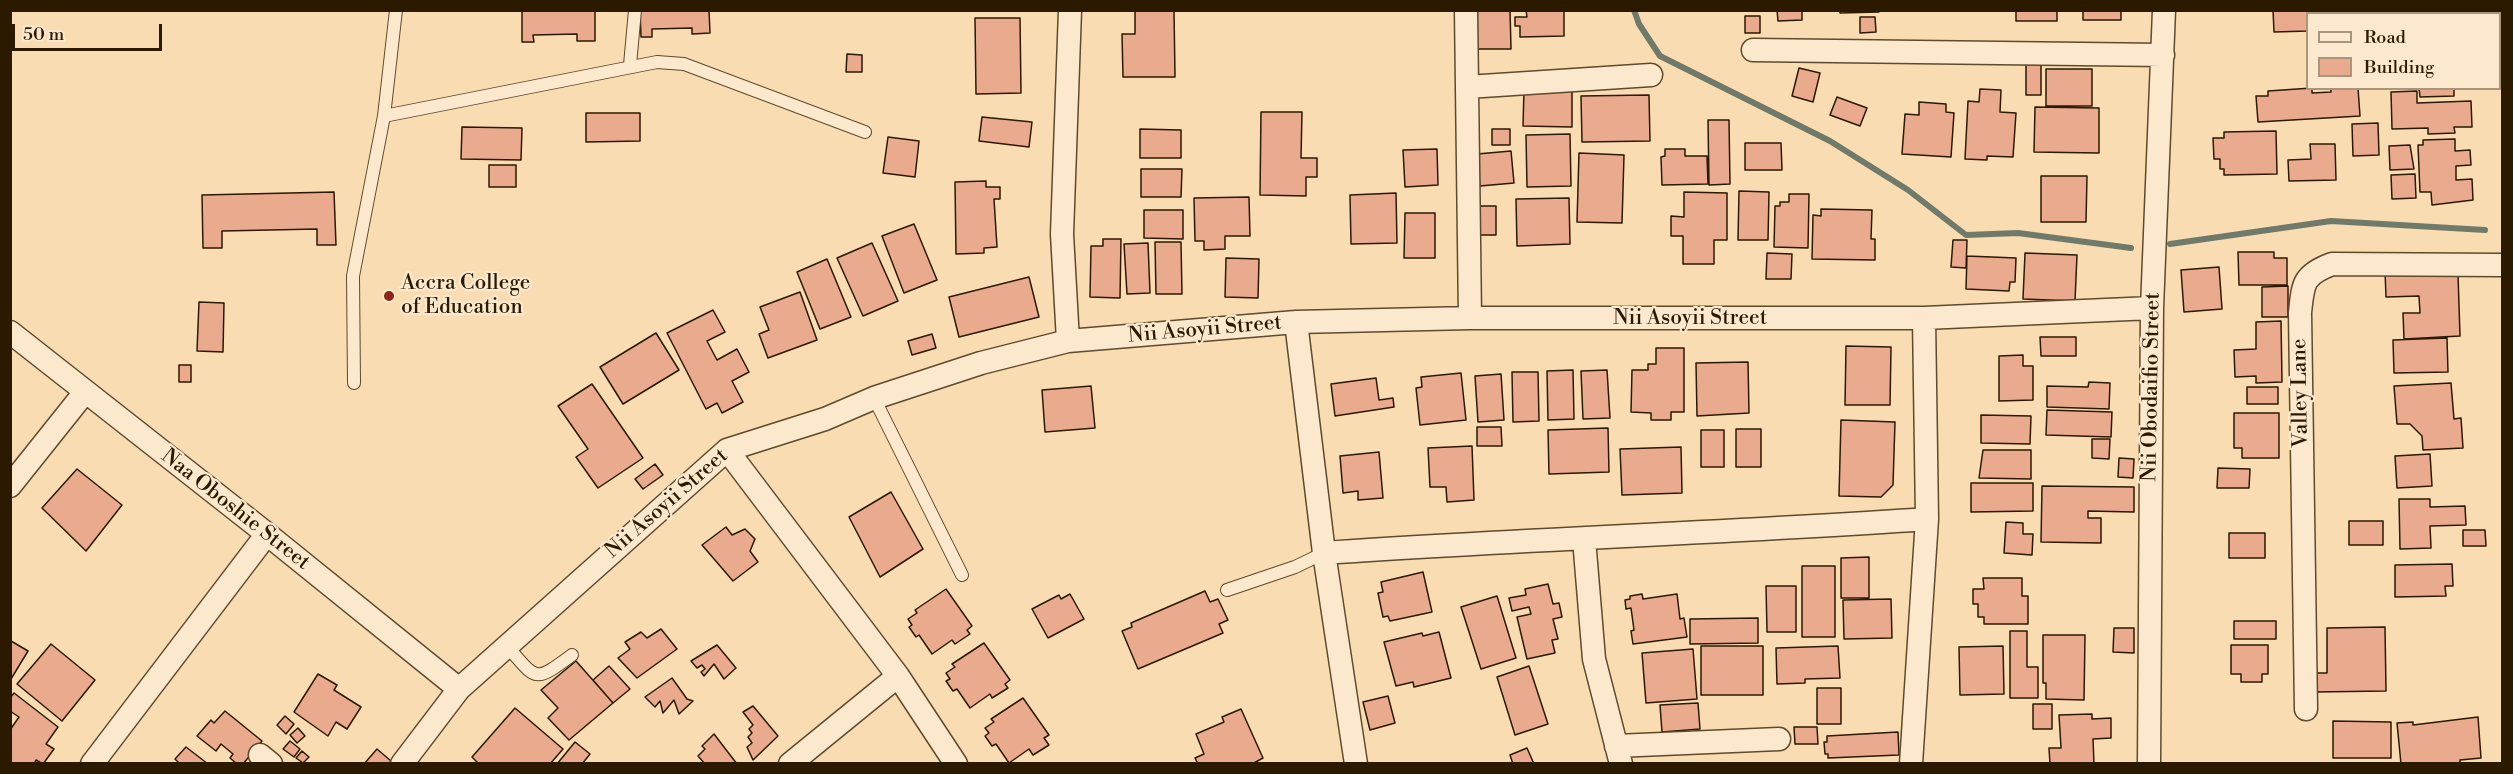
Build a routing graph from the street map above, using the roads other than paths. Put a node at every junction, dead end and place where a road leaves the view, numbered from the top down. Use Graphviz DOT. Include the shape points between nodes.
graph roads {
  1 [pos="396,10"];
  2 [pos="635,10"];
  3 [pos="1070,10"];
  4 [pos="1466,10"];
  5 [pos="2164,10"];
  6 [pos="2502,10"];
  7 [pos="2502,47"];
  8 [pos="1753,50"];
  9 [pos="2163,55"];
  10 [pos="630,65"];
  11 [pos="1651,75"];
  12 [pos="1467,87"];
  13 [pos="384,116"];
  14 [pos="865,132"];
  15 [pos="2502,266"];
  16 [pos="2152,308"];
  17 [pos="1470,318"];
  18 [pos="1924,318"];
  19 [pos="1296,322"];
  20 [pos="10,332"];
  21 [pos="1068,341"];
  22 [pos="354,383"];
  23 [pos="86,392"];
  24 [pos="874,398"];
  25 [pos="726,450"];
  26 [pos="10,486"];
  27 [pos="1927,519"];
  28 [pos="267,534"];
  29 [pos="1584,539"];
  30 [pos="1324,553"];
  31 [pos="962,574"];
  32 [pos="1227,590"];
  33 [pos="506,645"];
  34 [pos="572,655"];
  35 [pos="897,676"];
  36 [pos="459,689"];
  37 [pos="2306,709"];
  38 [pos="1779,739"];
  39 [pos="1618,755"];
  40 [pos="92,764"];
  41 [pos="402,764"];
  42 [pos="790,764"];
  43 [pos="956,764"];
  44 [pos="1356,764"];
  45 [pos="1911,764"];
  46 [pos="2150,764"];
  1 -- 13 [label="lane"];
  2 -- 10 [label="lane"];
  3 -- 21 [label="street" via="1062,234"];
  4 -- 12 [label="street"];
  5 -- 9 [label="street, Nii Obodaifio Street"];
  6 -- 7 [label="street"];
  8 -- 9 [label="street"];
  9 -- 16 [label="street, Nii Obodaifio Street"];
  10 -- 13 [label="lane"];
  10 -- 14 [label="lane" via="684,64"];
  11 -- 12 [label="street"];
  12 -- 17 [label="street"];
  13 -- 22 [label="lane" via="353,276"];
  15 -- 37 [label="street, Valley Lane" via="2332,264 2311,272 2302,287"];
  16 -- 18 [label="street, Nii Asoyii Street"];
  16 -- 46 [label="street, Nii Obodaifio Street"];
  17 -- 18 [label="street, Nii Asoyii Street"];
  17 -- 19 [label="street, Nii Asoyii Street"];
  18 -- 27 [label="street"];
  19 -- 21 [label="street, Nii Asoyii Street"];
  19 -- 30 [label="street"];
  20 -- 23 [label="street, Naa Oboshie Street"];
  21 -- 24 [label="street, Nii Asoyii Street" via="981,363"];
  23 -- 26 [label="street"];
  23 -- 28 [label="street, Naa Oboshie Street"];
  24 -- 25 [label="street, Nii Asoyii Street" via="825,419"];
  24 -- 31 [label="lane"];
  25 -- 33 [label="street, Nii Asoyii Street"];
  25 -- 35 [label="street"];
  27 -- 29 [label="street"];
  27 -- 45 [label="street"];
  28 -- 36 [label="street, Naa Oboshie Street"];
  28 -- 40 [label="street"];
  29 -- 30 [label="street"];
  29 -- 39 [label="street" via="1594,659"];
  30 -- 32 [label="lane"];
  30 -- 44 [label="street"];
  33 -- 34 [label="lane" via="531,674 538,676 546,675"];
  33 -- 36 [label="street, Nii Asoyii Street"];
  35 -- 42 [label="street"];
  35 -- 43 [label="street"];
  36 -- 41 [label="street, Nii Asoyii Street"];
  38 -- 39 [label="street"];
}
